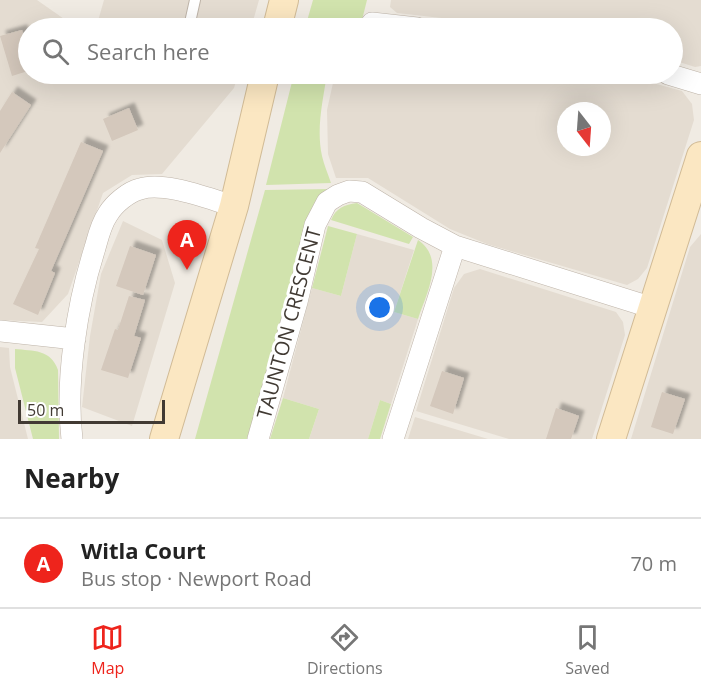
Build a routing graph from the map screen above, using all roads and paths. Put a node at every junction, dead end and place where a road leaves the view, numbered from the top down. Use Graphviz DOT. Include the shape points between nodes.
graph roads {
  1 [pos="195,0"];
  2 [pos="284,0"];
  3 [pos="191,18"];
  4 [pos="280,18"];
  5 [pos="683,79"];
  6 [pos="263,84"];
  7 [pos="701,84"];
  8 [pos="701,156"];
  9 [pos="234,206"];
  10 [pos="692,212"];
  11 [pos="455,246"];
  12 [pos="653,308"];
  13 [pos="0,331"];
  14 [pos="75,339"];
  15 [pos="72,439"];
  16 [pos="164,439"];
  17 [pos="258,439"];
  18 [pos="393,439"];
  19 [pos="611,439"];
  1 -- 3 [label="lane"];
  2 -- 4 [label="main road"];
  5 -- 7 [label="street"];
  6 -- 9 [label="main road"];
  8 -- 10 [label="main road"];
  9 -- 14 [label="street" via="164,187 136,190 121,200 100,231 83,289"];
  9 -- 16 [label="main road"];
  10 -- 12 [label="main road"];
  11 -- 12 [label="street, TAUNTON CRESCENT"];
  11 -- 17 [label="street, TAUNTON CRESCENT" via="362,192 350,191 327,202 315,225"];
  11 -- 18 [label="street"];
  12 -- 19 [label="main road"];
  13 -- 14 [label="street"];
  14 -- 15 [label="street" via="69,418"];
}
